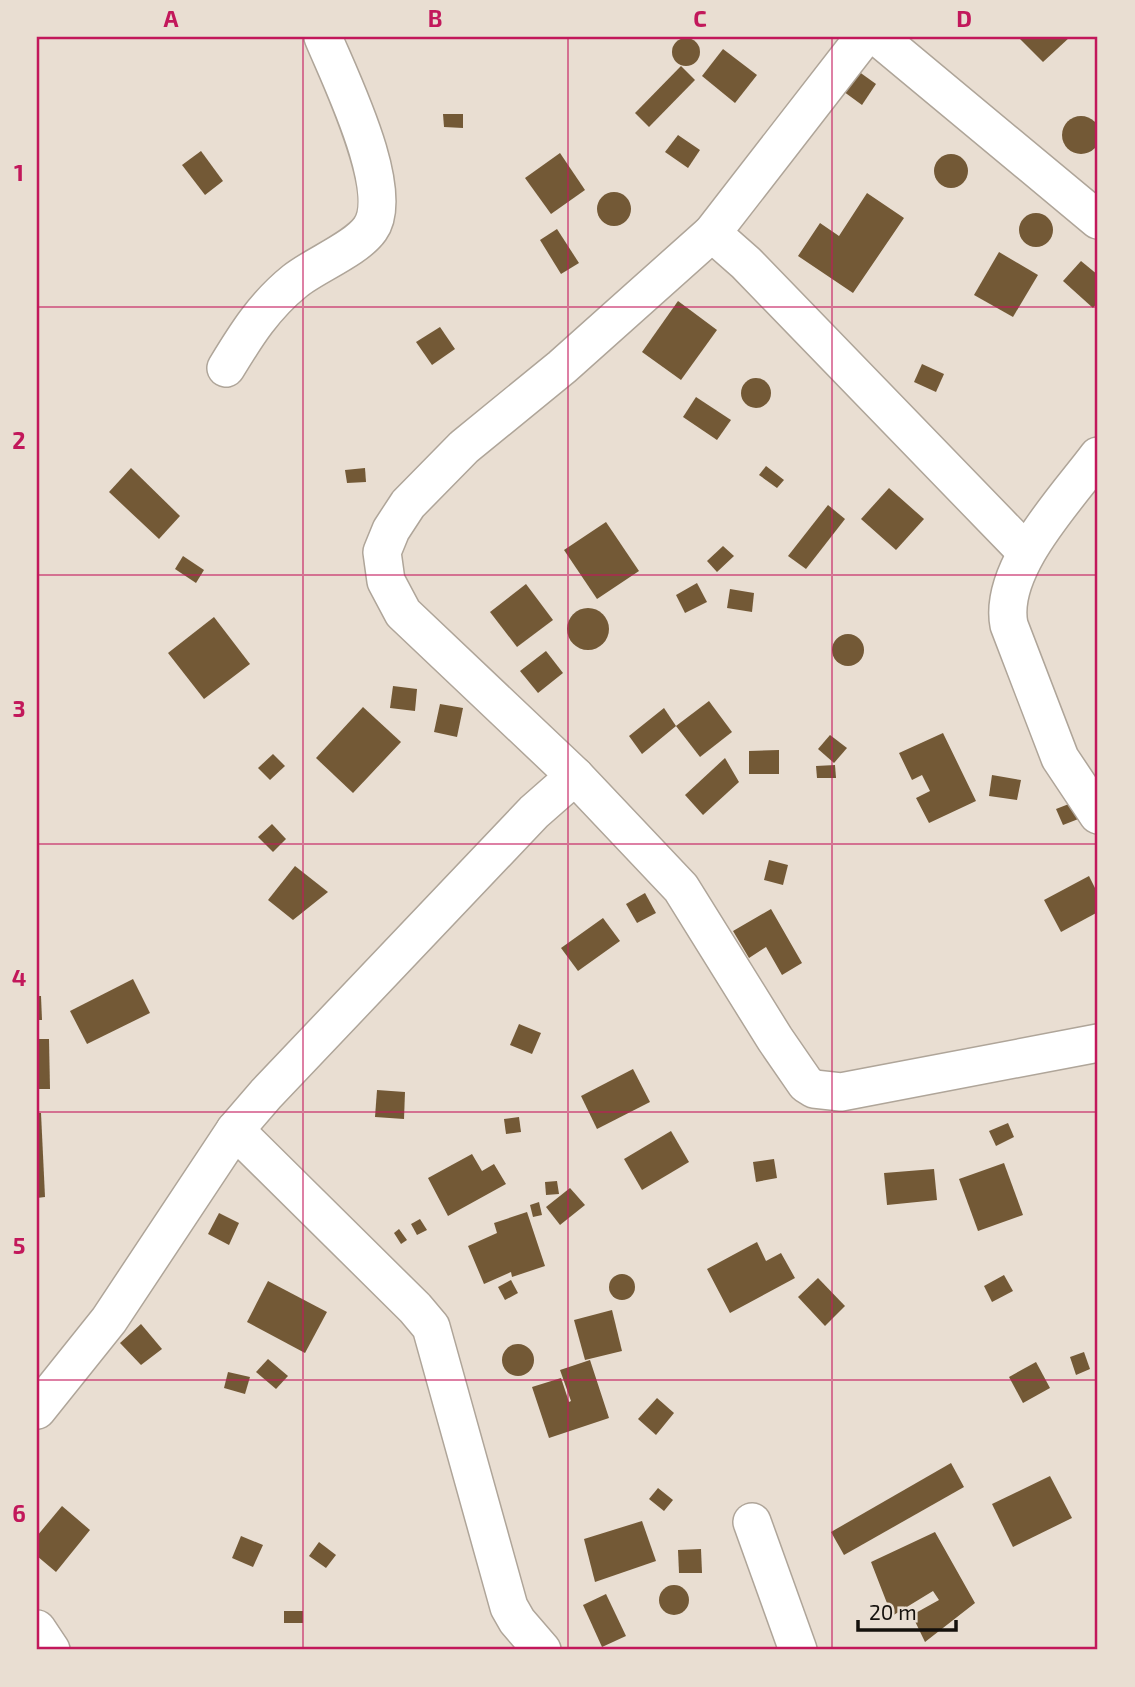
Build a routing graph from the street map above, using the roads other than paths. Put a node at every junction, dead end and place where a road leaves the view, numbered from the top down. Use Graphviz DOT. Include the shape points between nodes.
graph roads {
  1 [pos="323,37"];
  2 [pos="864,37"];
  3 [pos="878,37"];
  4 [pos="1098,220"];
  5 [pos="712,233"];
  6 [pos="226,369"];
  7 [pos="1098,456"];
  8 [pos="1026,552"];
  9 [pos="575,775"];
  10 [pos="1098,816"];
  11 [pos="1098,1043"];
  12 [pos="235,1130"];
  13 [pos="37,1410"];
  14 [pos="752,1522"];
  15 [pos="37,1629"];
  16 [pos="51,1650"];
  17 [pos="541,1650"];
  18 [pos="799,1650"];
  1 -- 6 [label="street" via="375,175 377,207 371,228 295,281 258,316"];
  2 -- 5 [label="street"];
  3 -- 4 [label="street"];
  5 -- 8 [label="street"];
  5 -- 9 [label="street" via="464,447 408,504 382,552 386,581 403,613"];
  7 -- 8 [label="street"];
  8 -- 10 [label="street" via="1007,602 1009,625 1060,758"];
  9 -- 11 [label="street" via="681,888 790,1062 814,1089 841,1092"];
  9 -- 12 [label="street" via="534,812"];
  12 -- 13 [label="street" via="109,1320"];
  12 -- 17 [label="street" via="431,1327 509,1607"];
  14 -- 18 [label="street"];
  15 -- 16 [label="street"];
}
